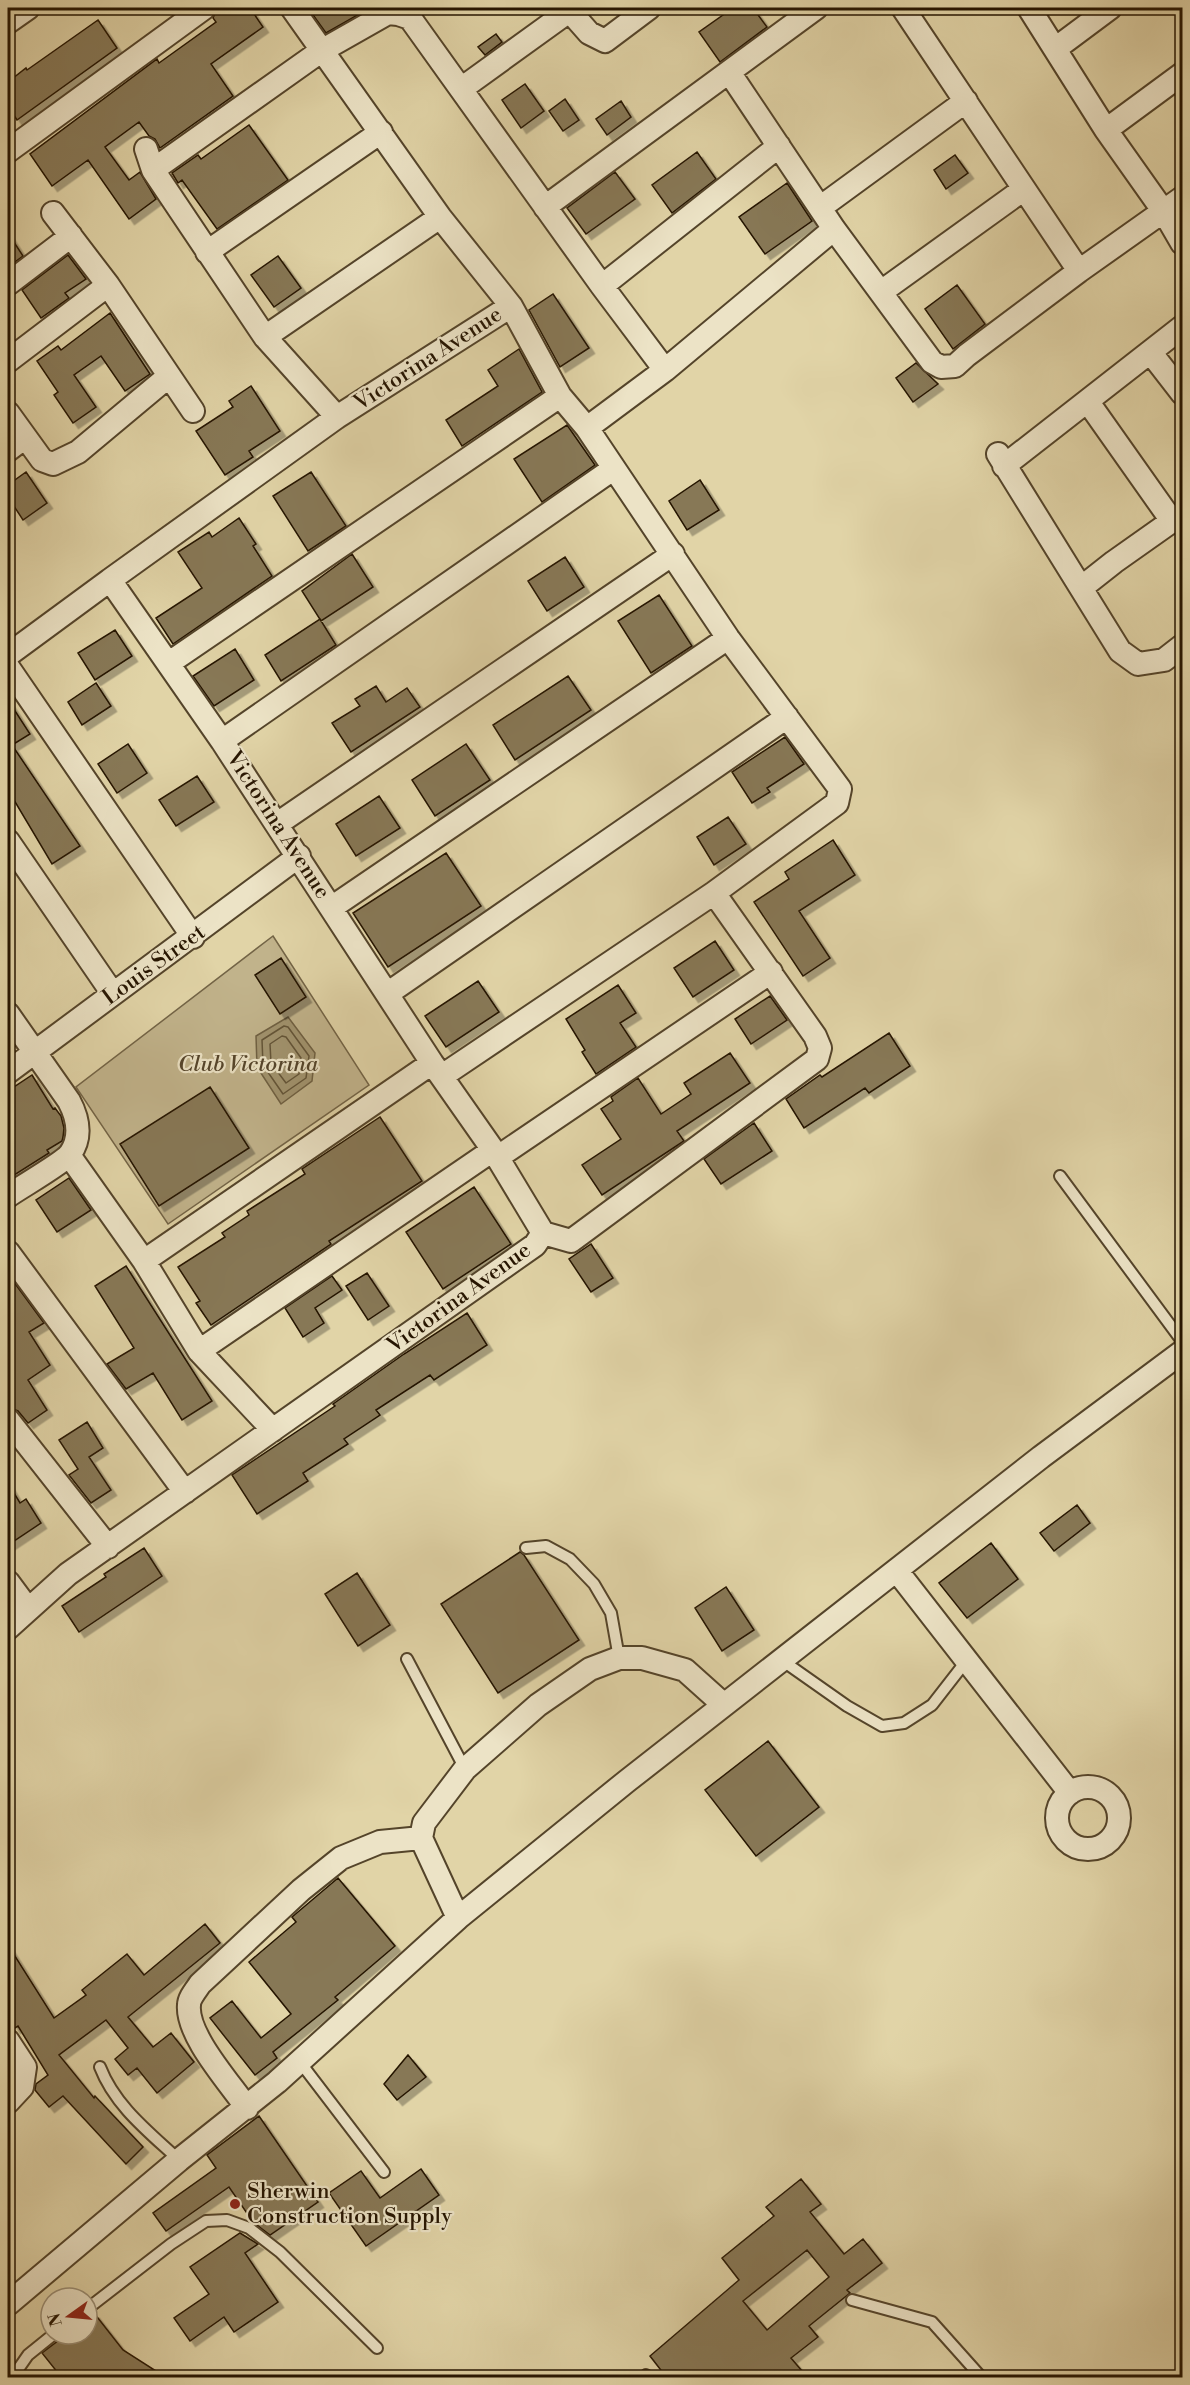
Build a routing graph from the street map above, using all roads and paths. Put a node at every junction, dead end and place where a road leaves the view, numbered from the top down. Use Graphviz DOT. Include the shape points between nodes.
graph roads {
  1 [pos="27,8"];
  2 [pos="204,8"];
  3 [pos="292,8"];
  4 [pos="649,8"];
  5 [pos="816,8"];
  6 [pos="903,8"];
  7 [pos="1029,8"];
  8 [pos="1110,8"];
  9 [pos="568,9"];
  10 [pos="8,22"];
  11 [pos="1055,49"];
  12 [pos="321,51"];
  13 [pos="729,72"];
  14 [pos="1182,74"];
  15 [pos="461,89"];
  16 [pos="966,101"];
  17 [pos="1106,130"];
  18 [pos="381,132"];
  19 [pos="779,146"];
  20 [pos="8,151"];
  21 [pos="1024,189"];
  22 [pos="1182,198"];
  23 [pos="545,207"];
  24 [pos="821,207"];
  25 [pos="1164,212"];
  26 [pos="53,213"];
  27 [pos="440,217"];
  28 [pos="834,230"];
  29 [pos="71,236"];
  30 [pos="1182,243"];
  31 [pos="207,252"];
  32 [pos="1079,272"];
  33 [pos="8,284"];
  34 [pos="108,285"];
  35 [pos="602,286"];
  36 [pos="881,292"];
  37 [pos="511,306"];
  38 [pos="1182,327"];
  39 [pos="265,337"];
  40 [pos="1151,353"];
  41 [pos="8,361"];
  42 [pos="665,370"];
  43 [pos="169,376"];
  44 [pos="1182,393"];
  45 [pos="560,396"];
  46 [pos="1088,402"];
  47 [pos="193,411"];
  48 [pos="8,413"];
  49 [pos="337,417"];
  50 [pos="587,428"];
  51 [pos="16,444"];
  52 [pos="613,469"];
  53 [pos="1177,517"];
  54 [pos="673,554"];
  55 [pos="111,580"];
  56 [pos="1081,588"];
  57 [pos="728,638"];
  58 [pos="1182,646"];
  59 [pos="8,655"];
  60 [pos="169,663"];
  61 [pos="8,667"];
  62 [pos="787,717"];
  63 [pos="222,741"];
  64 [pos="277,824"];
  65 [pos="8,841"];
  66 [pos="299,856"];
  67 [pos="714,893"];
  68 [pos="332,908"];
  69 [pos="193,937"];
  70 [pos="771,972"];
  71 [pos="113,994"];
  72 [pos="387,994"];
  73 [pos="8,1014"];
  74 [pos="35,1053"];
  75 [pos="437,1070"];
  76 [pos="8,1072"];
  77 [pos="496,1154"];
  78 [pos="69,1155"];
  79 [pos="1060,1176"];
  80 [pos="8,1196"];
  81 [pos="543,1233"];
  82 [pos="8,1252"];
  83 [pos="144,1261"];
  84 [pos="1182,1341"];
  85 [pos="199,1351"];
  86 [pos="1182,1353"];
  87 [pos="8,1420"];
  88 [pos="273,1430"];
  89 [pos="185,1492"];
  90 [pos="108,1546"];
  91 [pos="526,1548"];
  92 [pos="897,1571"];
  93 [pos="8,1582"];
  94 [pos="28,1609"];
  95 [pos="8,1628"];
  96 [pos="619,1658"];
  97 [pos="407,1659"];
  98 [pos="783,1660"];
  99 [pos="967,1660"];
  100 [pos="724,1705"];
  101 [pos="465,1769"];
  102 [pos="1070,1793"];
  103 [pos="421,1838"];
  104 [pos="458,1918"];
  105 [pos="8,2041"];
  106 [pos="300,2062"];
  107 [pos="100,2067"];
  108 [pos="8,2102"];
  109 [pos="247,2108"];
  110 [pos="179,2160"];
  111 [pos="384,2172"];
  112 [pos="99,2300"];
  113 [pos="852,2300"];
  114 [pos="8,2304"];
  115 [pos="39,2346"];
  116 [pos="377,2348"];
  117 [pos="12,2378"];
  118 [pos="982,2378"];
  1 -- 10 [label="street"];
  2 -- 20 [label="street"];
  3 -- 12 [label="street, Victorina Avenue"];
  4 -- 9 [label="street" via="604,41 589,33"];
  5 -- 13 [label="street"];
  6 -- 16 [label="street"];
  7 -- 11 [label="street"];
  8 -- 11 [label="street"];
  9 -- 15 [label="street"];
  11 -- 17 [label="street"];
  12 -- 15 [label="street" via="388,13 398,14 410,18"];
  12 -- 18 [label="street, Victorina Avenue"];
  12 -- 31 [label="street" via="149,160"];
  13 -- 19 [label="street"];
  13 -- 23 [label="street"];
  14 -- 17 [label="street"];
  15 -- 23 [label="street"];
  16 -- 21 [label="street"];
  16 -- 24 [label="street"];
  17 -- 25 [label="street"];
  18 -- 27 [label="street, Victorina Avenue"];
  18 -- 31 [label="street"];
  19 -- 24 [label="street"];
  19 -- 35 [label="street"];
  21 -- 32 [label="street"];
  21 -- 36 [label="street"];
  22 -- 25 [label="street"];
  23 -- 35 [label="street"];
  24 -- 28 [label="street"];
  25 -- 30 [label="street"];
  25 -- 32 [label="street"];
  26 -- 29 [label="street"];
  27 -- 37 [label="street, Victorina Avenue"];
  27 -- 39 [label="street"];
  28 -- 36 [label="street"];
  28 -- 42 [label="street"];
  29 -- 33 [label="street"];
  29 -- 34 [label="street"];
  31 -- 39 [label="street"];
  32 -- 36 [label="street" via="955,366 941,367 932,362"];
  34 -- 41 [label="street"];
  34 -- 43 [label="street"];
  35 -- 42 [label="street"];
  37 -- 45 [label="street"];
  37 -- 49 [label="street, Victorina Avenue"];
  38 -- 40 [label="street"];
  39 -- 49 [label="street"];
  40 -- 44 [label="street"];
  40 -- 46 [label="street"];
  42 -- 50 [label="street"];
  43 -- 47 [label="street"];
  43 -- 51 [label="street" via="63,461 53,464"];
  45 -- 50 [label="street"];
  45 -- 60 [label="street"];
  46 -- 53 [label="street"];
  46 -- 56 [label="street" via="1001,460"];
  48 -- 51 [label="street"];
  49 -- 55 [label="street, Victorina Avenue"];
  50 -- 52 [label="street"];
  52 -- 54 [label="street"];
  52 -- 63 [label="street"];
  53 -- 56 [label="street"];
  54 -- 57 [label="street"];
  54 -- 64 [label="street"];
  55 -- 59 [label="street"];
  55 -- 60 [label="street, Victorina Avenue"];
  56 -- 58 [label="street" via="1120,651 1138,664 1164,660"];
  57 -- 62 [label="street"];
  57 -- 68 [label="street"];
  60 -- 63 [label="street, Victorina Avenue"];
  61 -- 69 [label="street"];
  62 -- 67 [label="street" via="840,789 837,803"];
  62 -- 72 [label="street"];
  63 -- 64 [label="street, Victorina Avenue"];
  64 -- 66 [label="street, Victorina Avenue"];
  65 -- 71 [label="street"];
  66 -- 68 [label="street, Victorina Avenue"];
  66 -- 69 [label="street, Louis Street"];
  67 -- 70 [label="street"];
  67 -- 75 [label="street"];
  68 -- 72 [label="street, Victorina Avenue"];
  69 -- 71 [label="street, Louis Street"];
  70 -- 77 [label="street"];
  70 -- 81 [label="street" via="815,1036 820,1048 817,1059 571,1241"];
  71 -- 74 [label="street, Louis Street"];
  72 -- 75 [label="street, Victorina Avenue"];
  73 -- 74 [label="street"];
  74 -- 76 [label="street, Louis Street"];
  74 -- 78 [label="street" via="76,1114 78,1133"];
  75 -- 77 [label="street, Victorina Avenue"];
  75 -- 83 [label="street"];
  77 -- 81 [label="street, Victorina Avenue"];
  77 -- 85 [label="street"];
  78 -- 80 [label="street"];
  78 -- 83 [label="street"];
  79 -- 84 [label="lane"];
  81 -- 88 [label="street, Victorina Avenue" via="535,1245"];
  82 -- 89 [label="street"];
  83 -- 85 [label="street"];
  85 -- 88 [label="street"];
  86 -- 92 [label="street" via="1041,1457"];
  87 -- 90 [label="street"];
  88 -- 89 [label="street, Victorina Avenue"];
  89 -- 90 [label="street, Victorina Avenue"];
  90 -- 94 [label="street, Victorina Avenue"];
  91 -- 96 [label="lane" via="546,1546 570,1559 594,1584 611,1613"];
  92 -- 98 [label="street"];
  92 -- 99 [label="street"];
  93 -- 94 [label="street"];
  94 -- 95 [label="street, Victorina Avenue"];
  96 -- 100 [label="street" via="642,1658 685,1670"];
  96 -- 101 [label="street" via="590,1669 538,1705"];
  97 -- 101 [label="lane"];
  98 -- 99 [label="lane" via="882,1726 904,1723 932,1705"];
  98 -- 100 [label="street"];
  99 -- 102 [label="street"];
  100 -- 104 [label="street"];
  101 -- 103 [label="street" via="424,1823"];
  103 -- 104 [label="street"];
  103 -- 109 [label="street" via="380,1842 341,1858 200,1984 188,2003 190,2023"];
  104 -- 106 [label="street"];
  105 -- 108 [label="street" via="25,2067 22,2087"];
  106 -- 109 [label="street"];
  106 -- 111 [label="lane"];
  107 -- 110 [label="lane" via="106,2084 131,2115"];
  109 -- 110 [label="street"];
  110 -- 114 [label="street"];
  112 -- 116 [label="lane" via="206,2221 227,2220 249,2228 280,2252"];
  113 -- 118 [label="lane" via="932,2322"];
  115 -- 117 [label="lane"];
}
